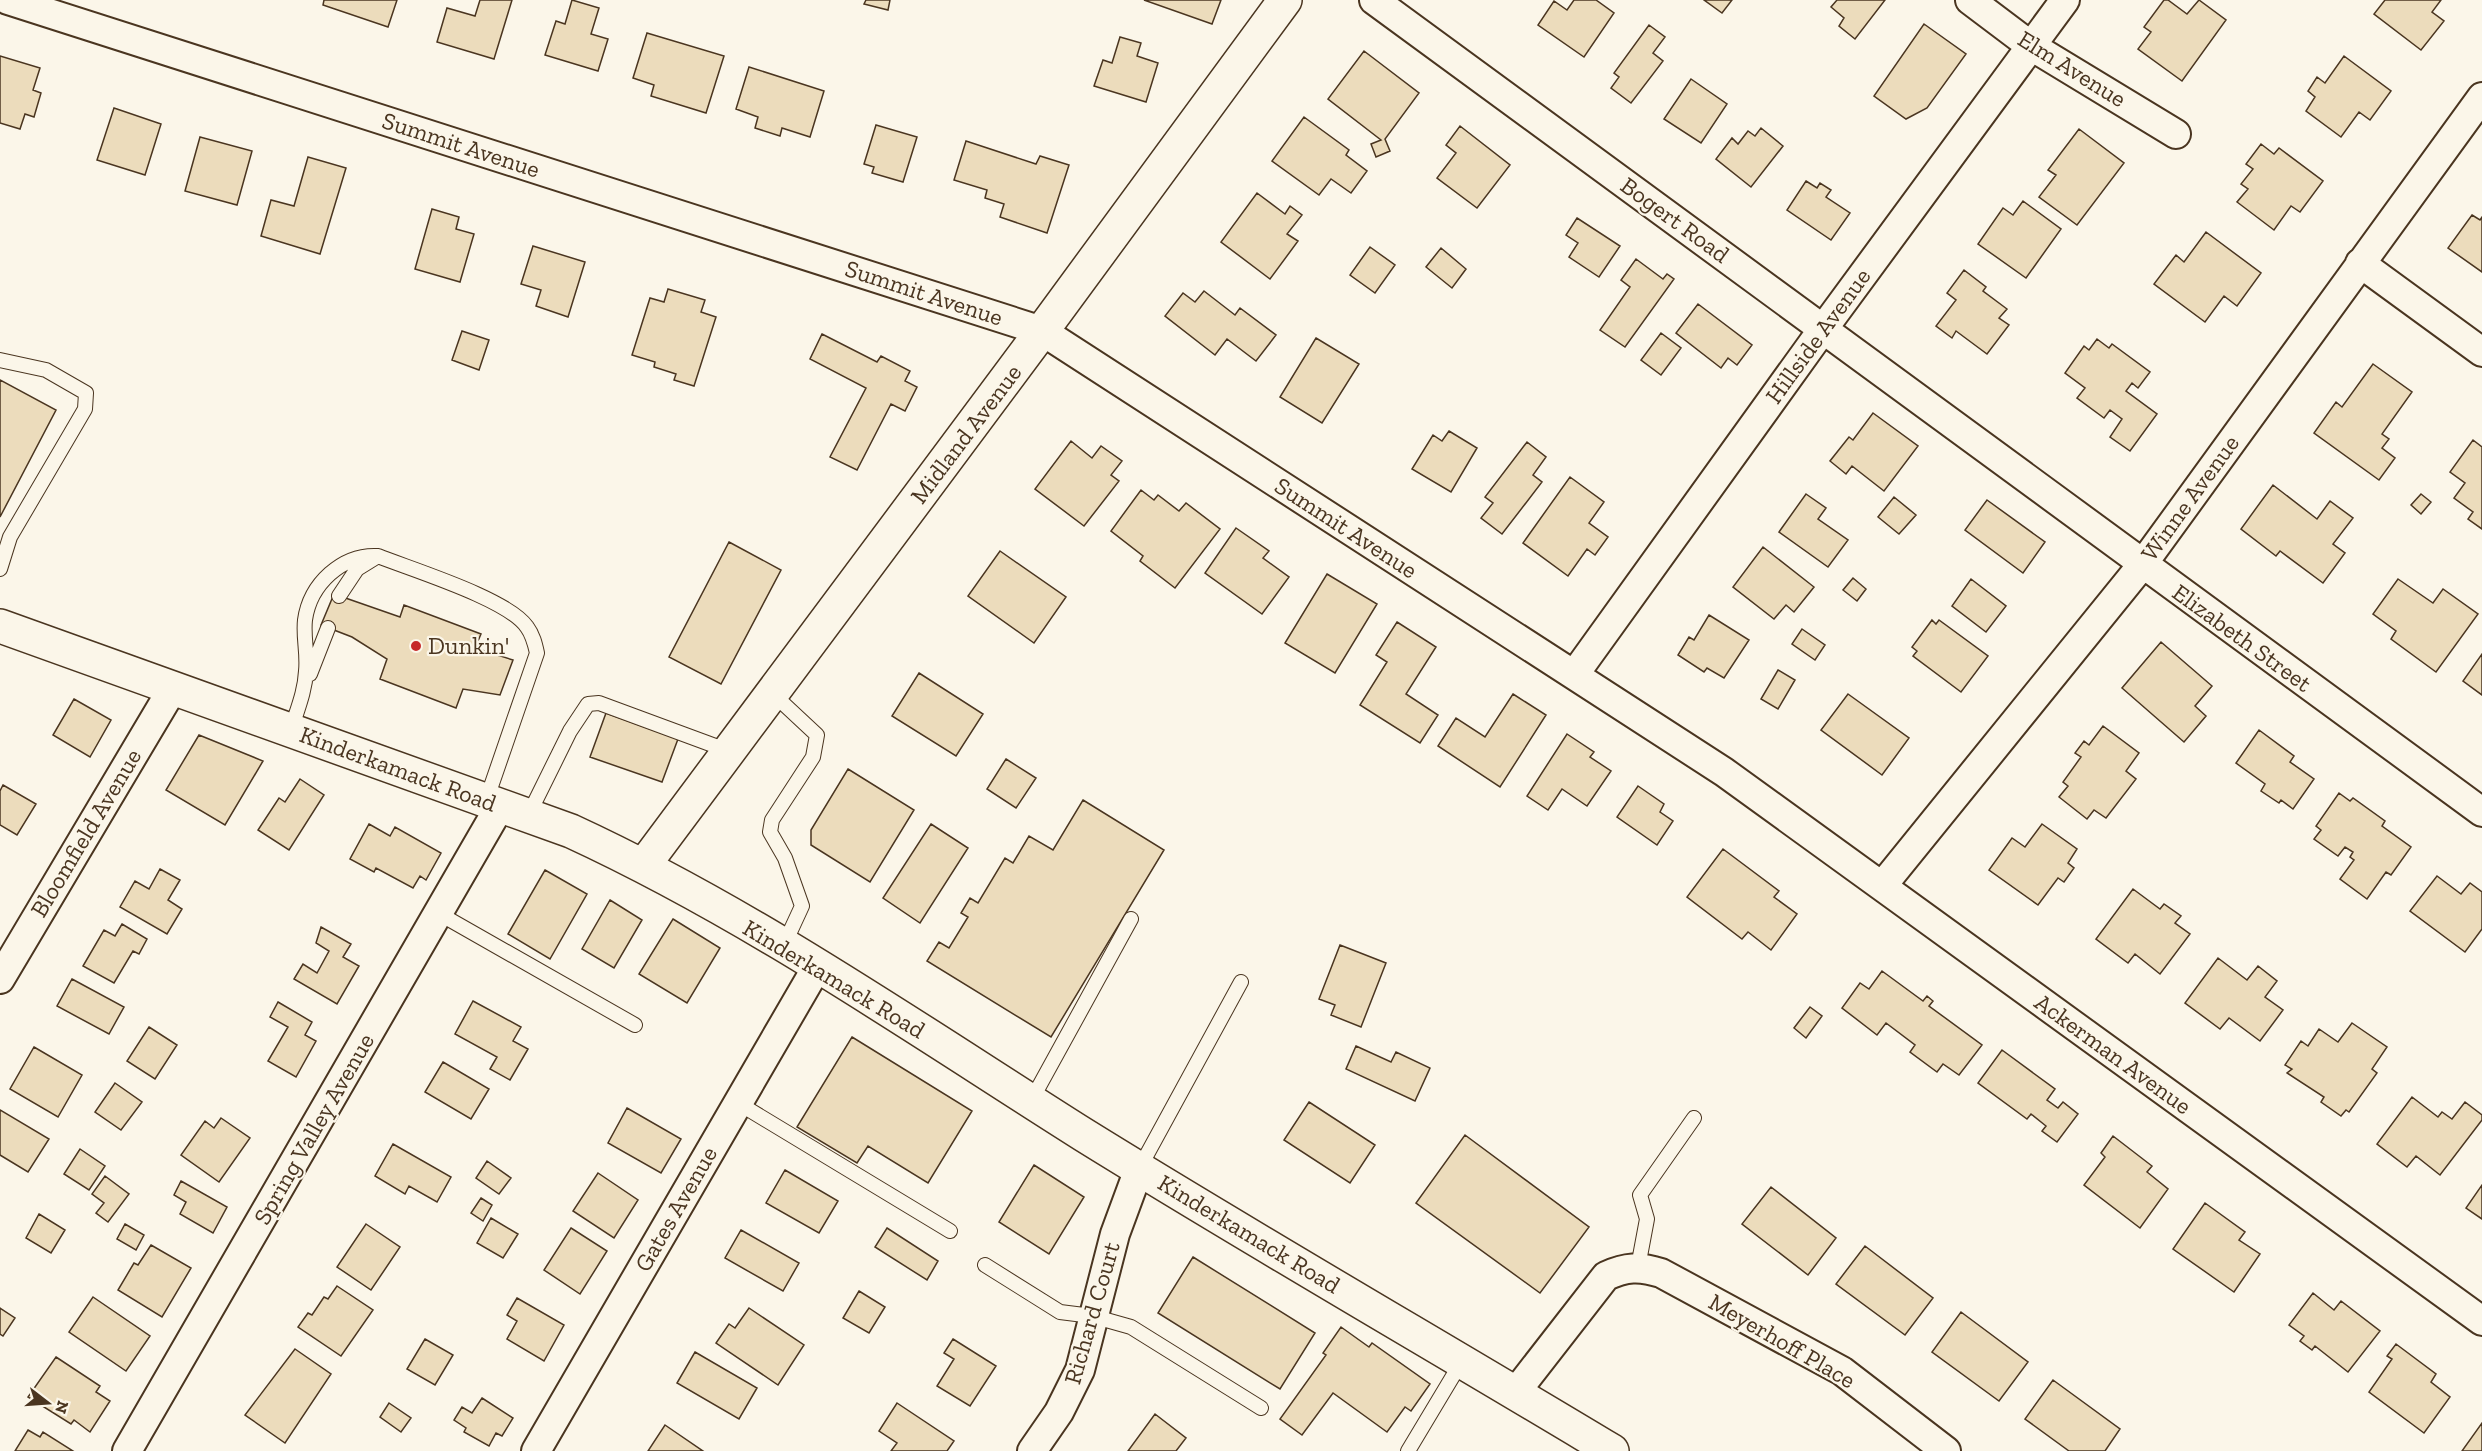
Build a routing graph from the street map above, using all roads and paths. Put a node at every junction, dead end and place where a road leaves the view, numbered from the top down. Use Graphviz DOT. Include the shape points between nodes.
graph roads {
  1 [pos="8,0"];
  2 [pos="1285,0"];
  3 [pos="1374,0"];
  4 [pos="1970,0"];
  5 [pos="2065,0"];
  6 [pos="2031,46"];
  7 [pos="2482,97"];
  8 [pos="2176,134"];
  9 [pos="2360,263"];
  10 [pos="1823,329"];
  11 [pos="1042,331"];
  12 [pos="2482,352"];
  13 [pos="0,360"];
  14 [pos="1974,441"];
  15 [pos="378,556"];
  16 [pos="2142,565"];
  17 [pos="0,569"];
  18 [pos="339,596"];
  19 [pos="0,626"];
  20 [pos="328,628"];
  21 [pos="1574,675"];
  22 [pos="173,688"];
  23 [pos="304,689"];
  24 [pos="772,692"];
  25 [pos="290,730"];
  26 [pos="729,751"];
  27 [pos="1745,787"];
  28 [pos="505,808"];
  29 [pos="2482,812"];
  30 [pos="644,865"];
  31 [pos="1882,886"];
  32 [pos="438,913"];
  33 [pos="1131,919"];
  34 [pos="783,946"];
  35 [pos="817,967"];
  36 [pos="0,979"];
  37 [pos="1241,982"];
  38 [pos="635,1025"];
  39 [pos="1031,1101"];
  40 [pos="738,1103"];
  41 [pos="1694,1118"];
  42 [pos="1139,1169"];
  43 [pos="950,1231"];
  44 [pos="985,1265"];
  45 [pos="1638,1267"];
  46 [pos="1092,1316"];
  47 [pos="2482,1321"];
  48 [pos="1462,1361"];
  49 [pos="1515,1393"];
  50 [pos="1261,1408"];
  51 [pos="1598,1448"];
  52 [pos="127,1451"];
  53 [pos="536,1451"];
  54 [pos="1032,1451"];
  55 [pos="1408,1451"];
  56 [pos="1946,1451"];
  1 -- 11 [label="street, Summit Avenue"];
  2 -- 11 [label="main road, Midland Avenue"];
  3 -- 10 [label="street, Bogert Road"];
  4 -- 6 [label="street, Elm Avenue"];
  5 -- 6 [label="street, Hillside Avenue"];
  6 -- 8 [label="street, Elm Avenue"];
  6 -- 10 [label="street, Hillside Avenue"];
  7 -- 9 [label="street, Winne Avenue"];
  9 -- 12 [label="street"];
  9 -- 16 [label="street, Winne Avenue"];
  10 -- 14 [label="street, Bogert Road"];
  10 -- 21 [label="street, Hillside Avenue"];
  11 -- 21 [label="street, Summit Avenue"];
  11 -- 24 [label="main road, Midland Avenue"];
  13 -- 17 [label="lane" via="46,370 86,393 85,409 10,537"];
  14 -- 16 [label="street, Elizabeth Street"];
  15 -- 18 [label="lane" via="357,569"];
  15 -- 23 [label="lane" via="346,560 318,588 305,620"];
  15 -- 28 [label="lane" via="512,612 527,626 537,653"];
  16 -- 29 [label="street, Elizabeth Street"];
  16 -- 31 [label="street, Winne Avenue"];
  19 -- 22 [label="main road, Kinderkamack Road"];
  20 -- 23 [label="lane"];
  21 -- 27 [label="street, Summit Avenue"];
  22 -- 25 [label="main road, Kinderkamack Road"];
  22 -- 36 [label="street, Bloomfield Avenue"];
  23 -- 25 [label="lane"];
  24 -- 26 [label="main road, Midland Avenue"];
  24 -- 34 [label="lane" via="817,735 813,758 772,820 770,832 785,858 801,906"];
  25 -- 28 [label="main road, Kinderkamack Road"];
  26 -- 28 [label="lane" via="599,704 588,704"];
  26 -- 30 [label="main road, Midland Avenue"];
  27 -- 31 [label="street, Ackerman Avenue"];
  28 -- 30 [label="main road, Kinderkamack Road" via="571,831"];
  28 -- 32 [label="street, Spring Valley Avenue"];
  30 -- 34 [label="main road, Kinderkamack Road"];
  31 -- 47 [label="street, Ackerman Avenue"];
  32 -- 38 [label="lane"];
  32 -- 52 [label="street, Spring Valley Avenue"];
  33 -- 39 [label="lane"];
  34 -- 35 [label="main road, Kinderkamack Road"];
  35 -- 39 [label="main road, Kinderkamack Road"];
  35 -- 40 [label="street, Gates Avenue"];
  37 -- 42 [label="lane"];
  39 -- 42 [label="main road, Kinderkamack Road"];
  40 -- 43 [label="lane"];
  40 -- 53 [label="street, Gates Avenue"];
  41 -- 45 [label="lane" via="1640,1195 1647,1219"];
  42 -- 46 [label="street, Richard Court" via="1115,1234"];
  42 -- 48 [label="main road, Kinderkamack Road"];
  44 -- 46 [label="lane" via="1060,1312"];
  45 -- 49 [label="street" via="1606,1276"];
  45 -- 56 [label="street, Meyerhoff Place" via="1661,1273 1842,1371"];
  46 -- 50 [label="lane" via="1131,1327"];
  46 -- 54 [label="street, Richard Court" via="1080,1370 1059,1412"];
  48 -- 49 [label="main road, Kinderkamack Road"];
  48 -- 55 [label="lane"];
  49 -- 51 [label="main road, Kinderkamack Road"];
}
